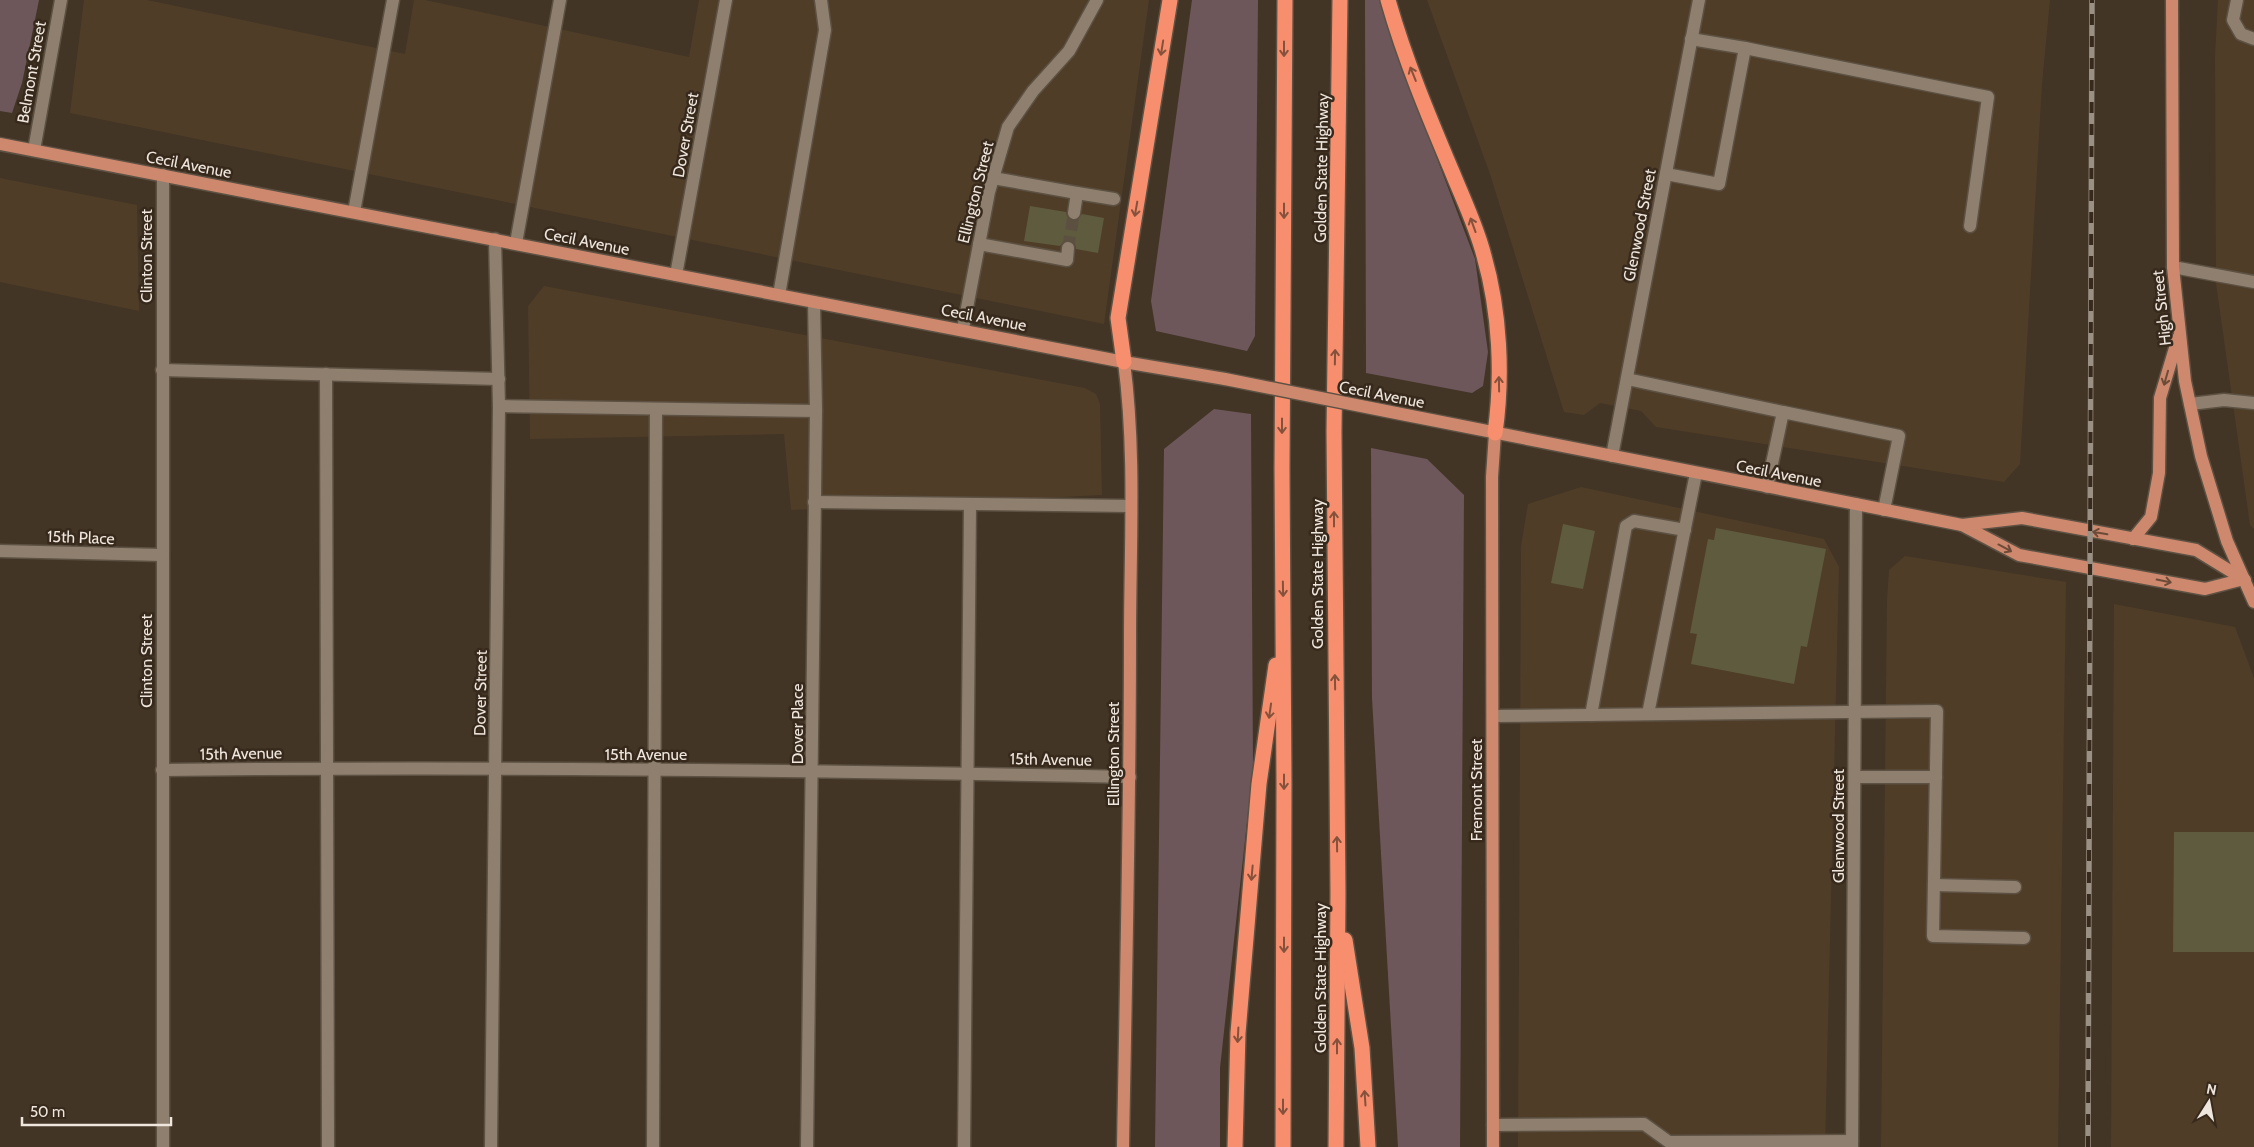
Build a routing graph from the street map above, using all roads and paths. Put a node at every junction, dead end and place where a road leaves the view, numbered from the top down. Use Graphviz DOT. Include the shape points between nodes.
graph roads {
  1 [pos="61,0"];
  2 [pos="393,0"];
  3 [pos="560,0"];
  4 [pos="726,0"];
  5 [pos="821,0"];
  6 [pos="1096,0"];
  7 [pos="1170,0"];
  8 [pos="1285,0"];
  9 [pos="1340,0"];
  10 [pos="1388,0"];
  11 [pos="1699,0"];
  12 [pos="2172,0"];
  13 [pos="2237,0"];
  14 [pos="1692,39"];
  15 [pos="2254,39"];
  16 [pos="1745,48"];
  17 [pos="0,144"];
  18 [pos="34,150"];
  19 [pos="1666,174"];
  20 [pos="163,175"];
  21 [pos="992,178"];
  22 [pos="1077,193"];
  23 [pos="1114,199"];
  24 [pos="354,212"];
  25 [pos="1074,213"];
  26 [pos="1970,226"];
  27 [pos="495,240"];
  28 [pos="516,244"];
  29 [pos="979,244"];
  30 [pos="1068,248"];
  31 [pos="2173,267"];
  32 [pos="676,275"];
  33 [pos="2254,282"];
  34 [pos="778,295"];
  35 [pos="814,302"];
  36 [pos="963,329"];
  37 [pos="2180,331"];
  38 [pos="1124,362"];
  39 [pos="162,370"];
  40 [pos="326,374"];
  41 [pos="499,379"];
  42 [pos="1627,379"];
  43 [pos="2254,403"];
  44 [pos="2190,404"];
  45 [pos="499,406"];
  46 [pos="656,409"];
  47 [pos="816,411"];
  48 [pos="1783,412"];
  49 [pos="1496,433"];
  50 [pos="1612,456"];
  51 [pos="1696,473"];
  52 [pos="1767,487"];
  53 [pos="814,502"];
  54 [pos="1856,504"];
  55 [pos="970,506"];
  56 [pos="1130,506"];
  57 [pos="1884,510"];
  58 [pos="1962,525"];
  59 [pos="1685,530"];
  60 [pos="2133,539"];
  61 [pos="0,551"];
  62 [pos="162,555"];
  63 [pos="2249,580"];
  64 [pos="2254,602"];
  65 [pos="1284,611"];
  66 [pos="1855,712"];
  67 [pos="1648,714"];
  68 [pos="1591,715"];
  69 [pos="1492,716"];
  70 [pos="326,768"];
  71 [pos="162,770"];
  72 [pos="495,770"];
  73 [pos="653,770"];
  74 [pos="813,772"];
  75 [pos="966,774"];
  76 [pos="1130,777"];
  77 [pos="1855,777"];
  78 [pos="1936,777"];
  79 [pos="1934,885"];
  80 [pos="2015,887"];
  81 [pos="1338,893"];
  82 [pos="2024,938"];
  83 [pos="1494,1125"];
  84 [pos="1852,1144"];
  85 [pos="163,1147"];
  86 [pos="328,1147"];
  87 [pos="491,1147"];
  88 [pos="653,1147"];
  89 [pos="807,1147"];
  90 [pos="964,1147"];
  91 [pos="1123,1147"];
  92 [pos="1235,1147"];
  93 [pos="1282,1147"];
  94 [pos="1336,1147"];
  95 [pos="1368,1147"];
  96 [pos="1494,1147"];
  1 -- 18 [label="street, Belmont Street"];
  2 -- 24 [label="street"];
  3 -- 28 [label="street"];
  4 -- 32 [label="street, Dover Street"];
  5 -- 34 [label="street" via="825,30"];
  6 -- 21 [label="street, Ellington Street" via="1069,51 1033,90 1008,127"];
  7 -- 38 [label="highway, one-way" via="1118,318"];
  8 -- 65 [label="highway, Golden State Highway, one-way"];
  81 -- 9 [label="highway, Golden State Highway, one-way" via="1334,431"];
  49 -- 10 [label="highway, one-way" via="1500,401 1499,352 1485,256 1401,45"];
  11 -- 14 [label="street, Glenwood Street"];
  12 -- 31 [label="main road, High Street"];
  13 -- 15 [label="street" via="2233,20 2241,34"];
  14 -- 16 [label="street"];
  14 -- 19 [label="street, Glenwood Street"];
  16 -- 19 [label="street" via="1719,184"];
  16 -- 26 [label="street" via="1988,97"];
  17 -- 18 [label="main road, Cecil Avenue"];
  18 -- 20 [label="main road, Cecil Avenue"];
  19 -- 42 [label="street, Glenwood Street"];
  20 -- 24 [label="main road, Cecil Avenue"];
  20 -- 39 [label="street, Clinton Street"];
  21 -- 22 [label="street"];
  21 -- 29 [label="street, Ellington Street"];
  22 -- 23 [label="street"];
  22 -- 25 [label="street"];
  24 -- 27 [label="main road, Cecil Avenue"];
  27 -- 28 [label="main road, Cecil Avenue"];
  27 -- 41 [label="street, Dover Street"];
  28 -- 32 [label="main road, Cecil Avenue"];
  29 -- 30 [label="street" via="1066,260"];
  29 -- 36 [label="street, Ellington Street"];
  31 -- 33 [label="street"];
  31 -- 37 [label="main road, High Street"];
  32 -- 34 [label="main road, Cecil Avenue"];
  34 -- 35 [label="main road, Cecil Avenue"];
  35 -- 36 [label="main road, Cecil Avenue"];
  35 -- 47 [label="street, Dover Place"];
  36 -- 38 [label="main road, Cecil Avenue"];
  37 -- 44 [label="main road, High Street"];
  37 -- 60 [label="main road, one-way" via="2160,398 2159,473 2151,518"];
  38 -- 49 [label="main road, Cecil Avenue, bridge"];
  38 -- 56 [label="main road, Ellington Street" via="1130,412"];
  39 -- 40 [label="street"];
  39 -- 62 [label="street, Clinton Street"];
  40 -- 41 [label="street"];
  40 -- 70 [label="street"];
  41 -- 45 [label="street, Dover Street"];
  42 -- 48 [label="street"];
  42 -- 50 [label="street, Glenwood Street"];
  43 -- 44 [label="street" via="2224,400"];
  44 -- 63 [label="main road, High Street" via="2201,456 2227,540"];
  45 -- 46 [label="street"];
  45 -- 72 [label="street, Dover Street"];
  46 -- 47 [label="street"];
  46 -- 73 [label="street"];
  47 -- 53 [label="street, Dover Place"];
  48 -- 52 [label="street"];
  48 -- 57 [label="street" via="1899,436"];
  49 -- 50 [label="main road, Cecil Avenue"];
  49 -- 69 [label="main road, Fremont Street" via="1492,477"];
  50 -- 51 [label="main road, Cecil Avenue"];
  51 -- 52 [label="main road, Cecil Avenue"];
  51 -- 59 [label="street"];
  52 -- 54 [label="main road, Cecil Avenue"];
  53 -- 55 [label="street"];
  53 -- 74 [label="street, Dover Place"];
  54 -- 57 [label="main road, Cecil Avenue"];
  54 -- 66 [label="street, Glenwood Street"];
  55 -- 56 [label="street"];
  55 -- 75 [label="street"];
  56 -- 76 [label="main road, Ellington Street"];
  57 -- 58 [label="main road, Cecil Avenue"];
  60 -- 58 [label="main road, Cecil Avenue, one-way" via="2022,518"];
  58 -- 63 [label="main road, Cecil Avenue, one-way" via="2019,555 2205,589"];
  59 -- 67 [label="street"];
  59 -- 68 [label="street" via="1634,521 1626,526"];
  60 -- 63 [label="main road, Cecil Avenue" via="2196,550"];
  61 -- 62 [label="street, 15th Place"];
  62 -- 71 [label="street, Clinton Street"];
  63 -- 64 [label="main road, High Street"];
  65 -- 92 [label="highway, one-way" via="1259,784 1238,1033"];
  65 -- 93 [label="highway, Golden State Highway, one-way"];
  66 -- 67 [label="street"];
  66 -- 77 [label="street, Glenwood Street"];
  66 -- 78 [label="street" via="1937,710"];
  67 -- 68 [label="street"];
  68 -- 69 [label="street"];
  69 -- 83 [label="main road, Fremont Street"];
  70 -- 71 [label="street, 15th Avenue"];
  70 -- 72 [label="street, 15th Avenue"];
  70 -- 86 [label="street"];
  71 -- 85 [label="street, Clinton Street"];
  72 -- 73 [label="street, 15th Avenue"];
  72 -- 87 [label="street, Dover Street"];
  73 -- 74 [label="street, 15th Avenue"];
  73 -- 88 [label="street"];
  74 -- 75 [label="street, 15th Avenue"];
  74 -- 89 [label="street, Dover Place"];
  75 -- 76 [label="street, 15th Avenue"];
  75 -- 90 [label="street"];
  76 -- 91 [label="main road, Ellington Street"];
  77 -- 78 [label="street"];
  77 -- 84 [label="street, Glenwood Street"];
  78 -- 79 [label="street"];
  79 -- 80 [label="street"];
  79 -- 82 [label="street" via="1933,936"];
  94 -- 81 [label="highway, Golden State Highway, one-way"];
  95 -- 81 [label="highway, one-way" via="1362,1048"];
  83 -- 84 [label="street" via="1644,1124 1669,1142"];
  83 -- 96 [label="main road, Fremont Street"];
}
